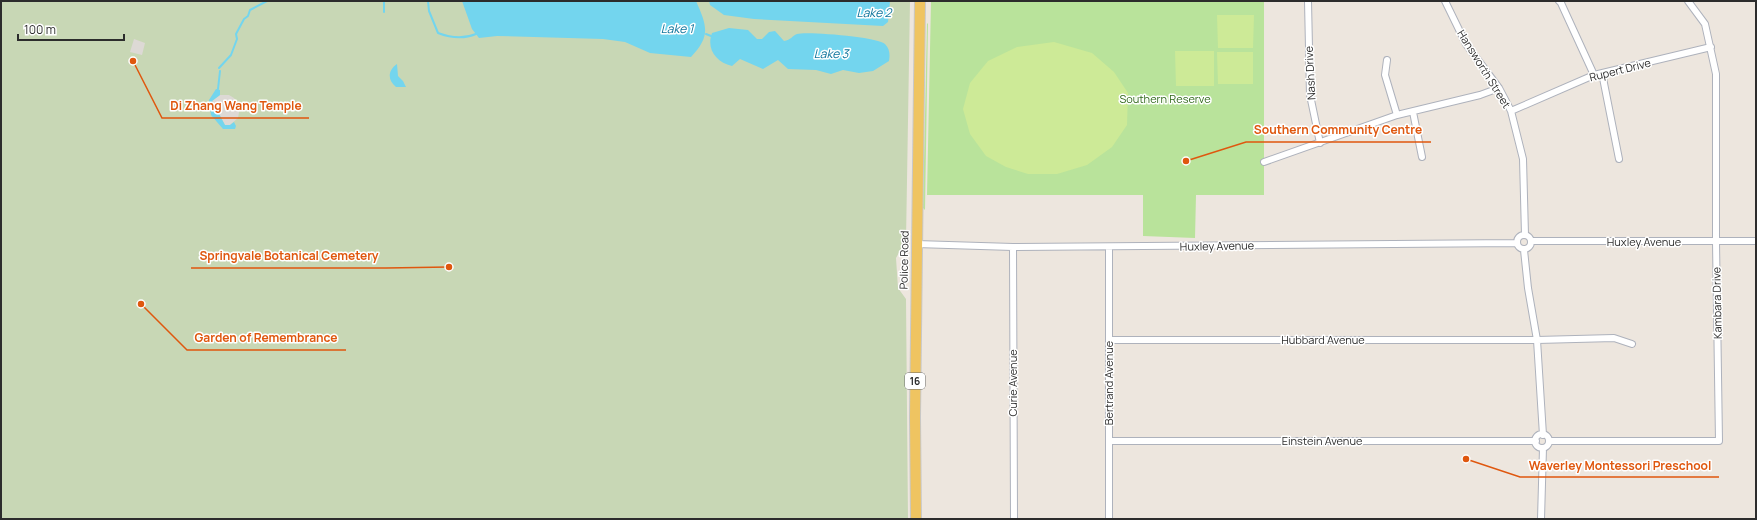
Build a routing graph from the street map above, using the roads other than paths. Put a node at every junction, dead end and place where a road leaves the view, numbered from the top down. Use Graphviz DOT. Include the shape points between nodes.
graph roads {
  1 [pos="920,1"];
  2 [pos="1308,1"];
  3 [pos="1445,1"];
  4 [pos="1559,1"];
  5 [pos="1688,1"];
  6 [pos="1711,47"];
  7 [pos="1387,60"];
  8 [pos="1602,73"];
  9 [pos="1594,75"];
  10 [pos="1499,88"];
  11 [pos="1511,111"];
  12 [pos="1413,112"];
  13 [pos="1397,115"];
  14 [pos="1320,143"];
  15 [pos="1422,157"];
  16 [pos="1619,159"];
  17 [pos="1264,162"];
  18 [pos="1525,235"];
  19 [pos="1531,241"];
  20 [pos="1756,241"];
  21 [pos="1716,242"];
  22 [pos="1517,243"];
  23 [pos="916,244"];
  24 [pos="1013,247"];
  25 [pos="1108,247"];
  26 [pos="1524,250"];
  27 [pos="1109,340"];
  28 [pos="1538,340"];
  29 [pos="1632,344"];
  30 [pos="1543,435"];
  31 [pos="1109,441"];
  32 [pos="1536,441"];
  33 [pos="1549,441"];
  34 [pos="1543,448"];
  35 [pos="916,519"];
  36 [pos="1014,519"];
  37 [pos="1109,519"];
  38 [pos="1541,519"];
  1 -- 23 [label="main road, Police Road / 16"];
  2 -- 14 [label="street, Nash Drive" via="1310,95"];
  3 -- 10 [label="street, Hansworth Street" via="1466,44"];
  4 -- 9 [label="street"];
  5 -- 6 [label="street, Kambara Drive" via="1704,24"];
  6 -- 8 [label="street, Rupert Drive"];
  6 -- 21 [label="street, Kambara Drive" via="1716,74"];
  7 -- 13 [label="street" via="1385,75"];
  8 -- 9 [label="street, Rupert Drive"];
  8 -- 16 [label="street"];
  9 -- 11 [label="street, Rupert Drive"];
  10 -- 11 [label="street, Hansworth Street"];
  10 -- 12 [label="street"];
  11 -- 18 [label="street, Hansworth Street" via="1522,159"];
  12 -- 13 [label="street"];
  12 -- 15 [label="street"];
  13 -- 14 [label="street"];
  14 -- 17 [label="street"];
  18 -- 19 [label="street"];
  18 -- 22 [label="street" via="1518,238"];
  19 -- 21 [label="street, Huxley Avenue"];
  19 -- 26 [label="street" via="1530,246"];
  20 -- 21 [label="street, Huxley Avenue"];
  21 -- 33 [label="street, Kambara Drive" via="1719,441"];
  22 -- 25 [label="street, Huxley Avenue"];
  22 -- 26 [label="street" via="1519,248"];
  23 -- 24 [label="street, Huxley Avenue"];
  23 -- 35 [label="main road, Police Road / 16"];
  24 -- 25 [label="street, Huxley Avenue"];
  24 -- 36 [label="street, Curie Avenue"];
  25 -- 27 [label="street, Bertrand Avenue"];
  26 -- 28 [label="street"];
  27 -- 28 [label="street, Hubbard Avenue"];
  27 -- 31 [label="street, Bertrand Avenue"];
  28 -- 29 [label="street, Hubbard Avenue" via="1614,338"];
  28 -- 30 [label="street"];
  30 -- 32 [label="street" via="1537,437"];
  30 -- 33 [label="street" via="1547,436"];
  31 -- 32 [label="street, Einstein Avenue"];
  31 -- 37 [label="street, Bertrand Avenue"];
  32 -- 34 [label="street" via="1538,447"];
  33 -- 34 [label="street"];
  34 -- 38 [label="street"];
}
